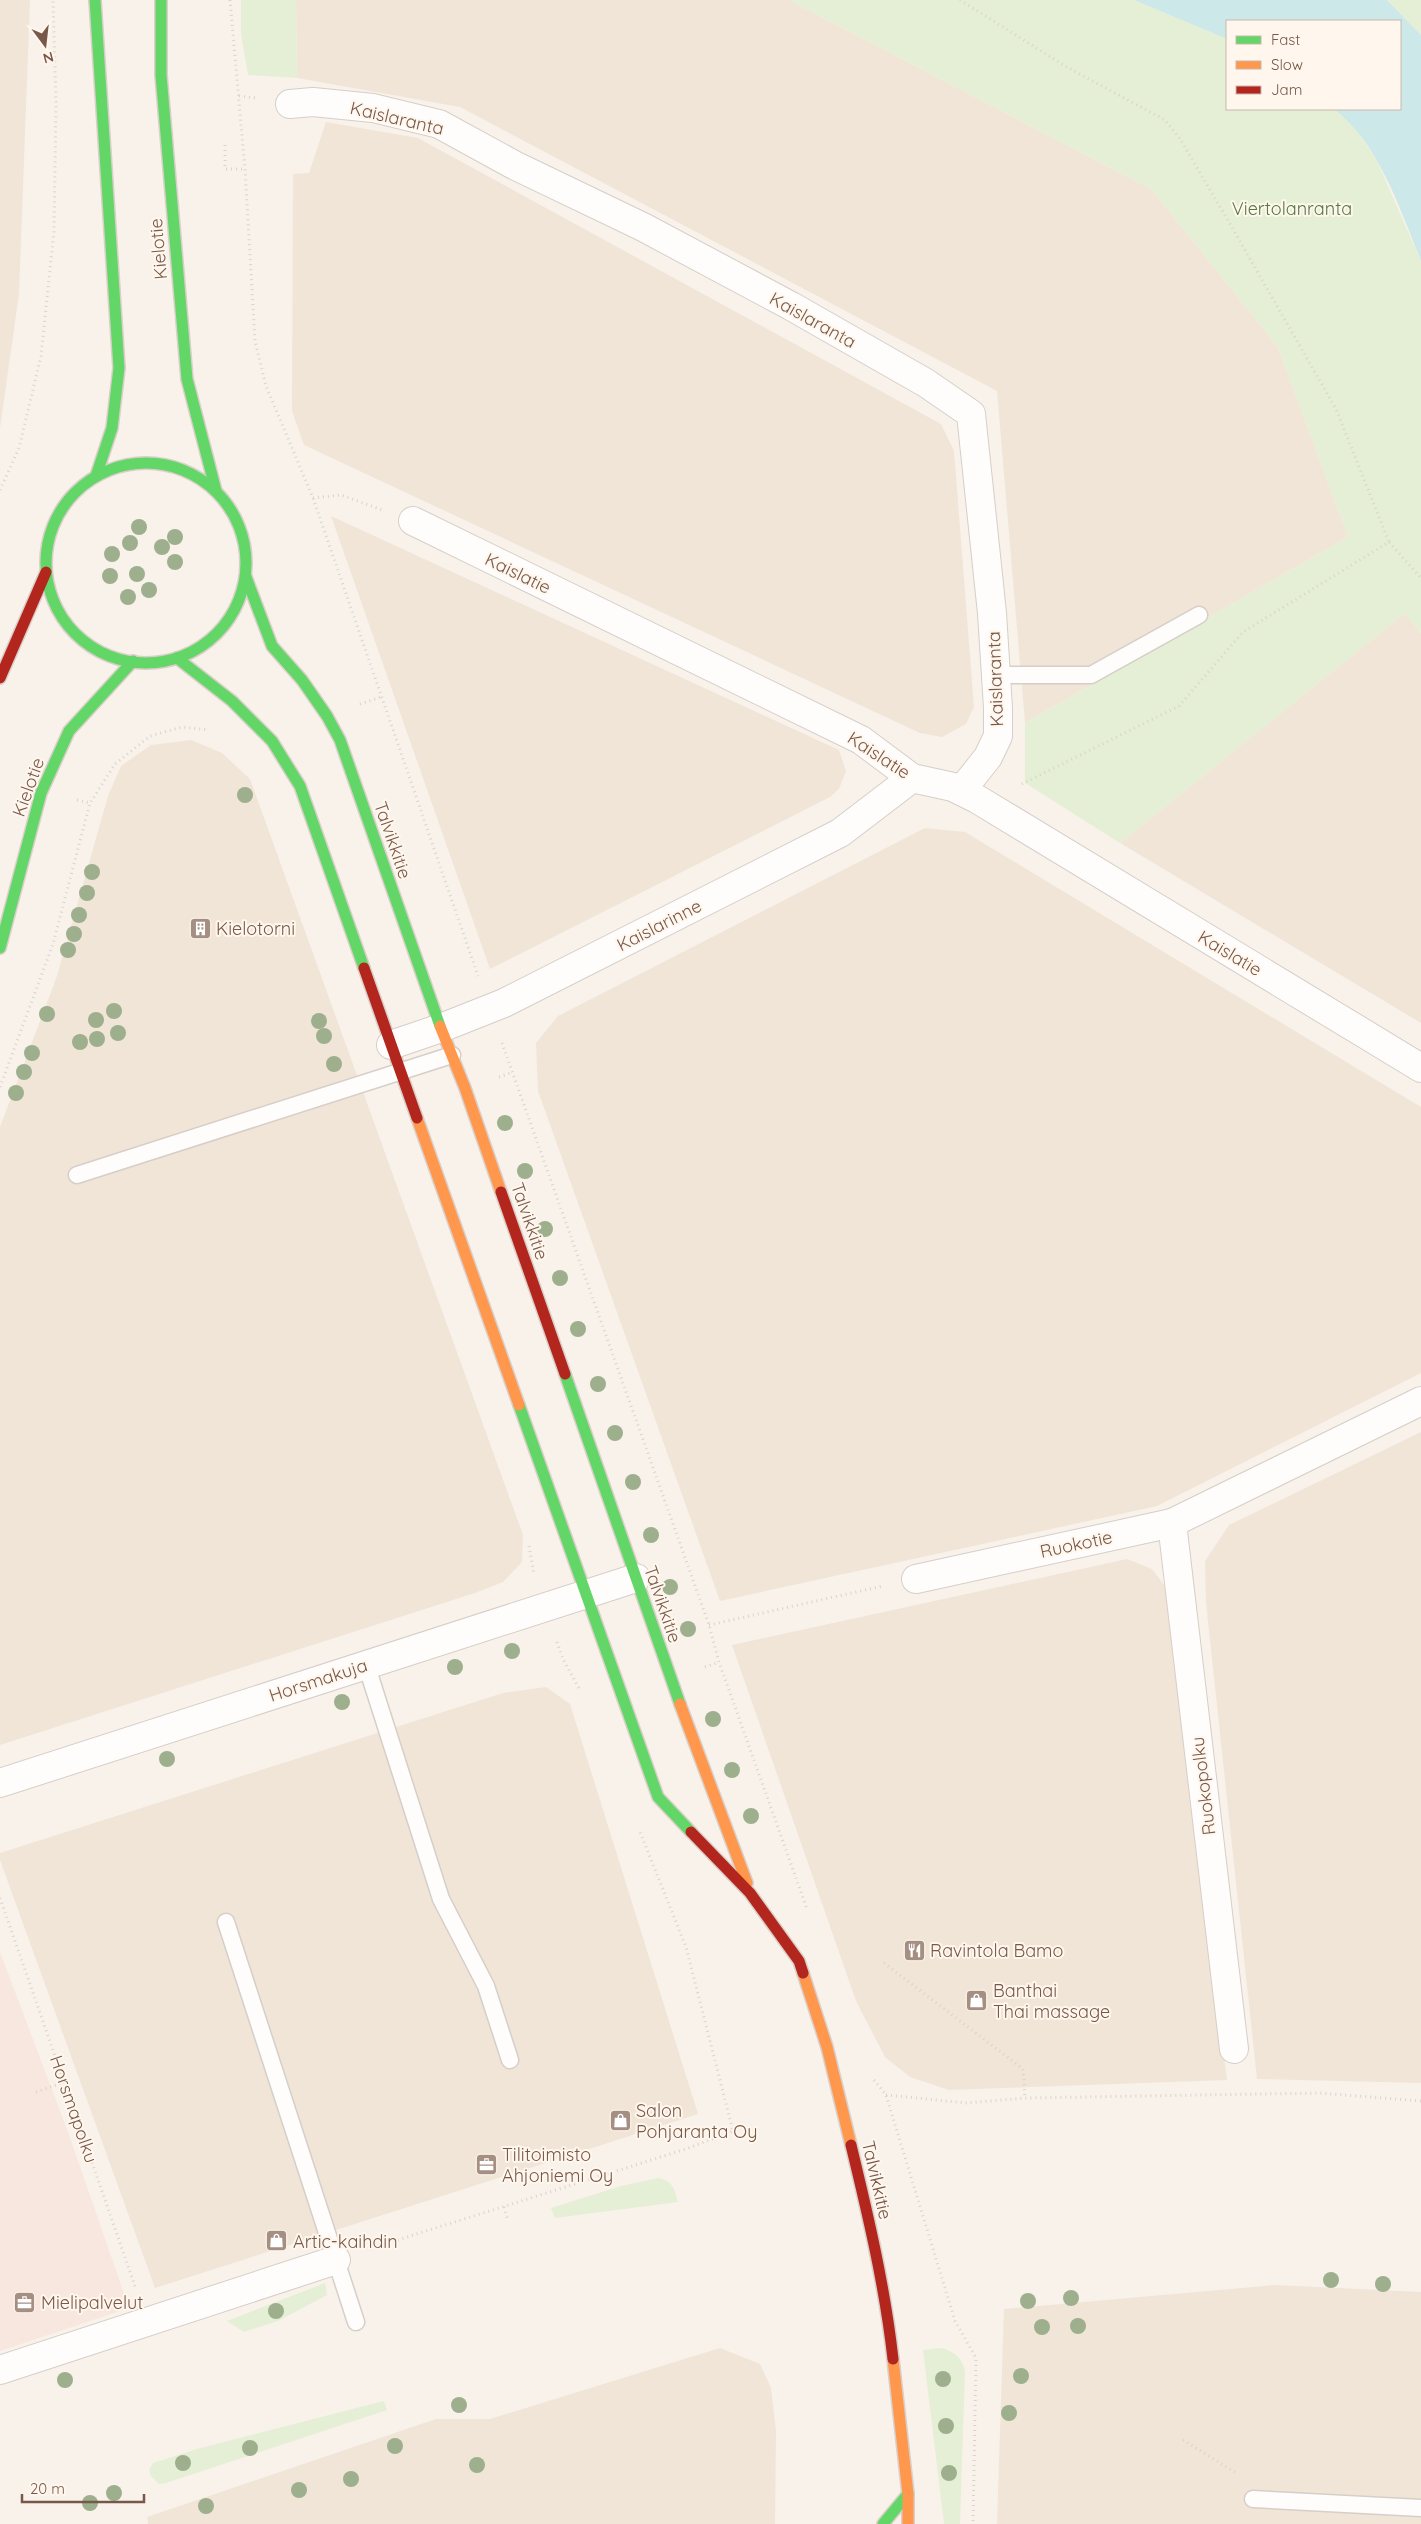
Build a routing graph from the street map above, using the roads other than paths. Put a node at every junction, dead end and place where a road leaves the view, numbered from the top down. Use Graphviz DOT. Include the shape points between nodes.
graph roads {
  1 [pos="95,0"];
  2 [pos="161,0"];
  3 [pos="290,104"];
  4 [pos="96,476"];
  5 [pos="216,491"];
  6 [pos="413,521"];
  7 [pos="46,572"];
  8 [pos="246,577"];
  9 [pos="1199,615"];
  10 [pos="177,658"];
  11 [pos="133,661"];
  12 [pos="996,675"];
  13 [pos="0,678"];
  14 [pos="912,778"];
  15 [pos="961,791"];
  16 [pos="0,948"];
  17 [pos="441,1028"];
  18 [pos="391,1045"];
  19 [pos="452,1055"];
  20 [pos="1421,1068"];
  21 [pos="402,1072"];
  22 [pos="78,1175"];
  23 [pos="1421,1401"];
  24 [pos="1172,1523"];
  25 [pos="636,1578"];
  26 [pos="916,1578"];
  27 [pos="587,1594"];
  28 [pos="366,1664"];
  29 [pos="0,1783"];
  30 [pos="750,1893"];
  31 [pos="226,1922"];
  32 [pos="1234,2049"];
  33 [pos="510,2060"];
  34 [pos="336,2260"];
  35 [pos="356,2322"];
  36 [pos="0,2370"];
  37 [pos="908,2494"];
  38 [pos="1253,2499"];
  39 [pos="1421,2508"];
  40 [pos="883,2524"];
  41 [pos="908,2524"];
  1 -- 4 [label="main road" via="119,368 112,428"];
  2 -- 5 [label="main road, Kielotie" via="161,76 187,379"];
  3 -- 12 [label="street, Kaislaranta" via="313,102 373,108 440,124 791,306 926,383 971,414 983,511"];
  4 -- 5 [label="main road" via="125,464 156,463 192,473"];
  4 -- 7 [label="main road" via="59,512 52,528"];
  5 -- 8 [label="main road" via="237,519 243,534 248,562"];
  6 -- 14 [label="street, Kaislatie" via="862,740"];
  7 -- 11 [label="main road" via="52,599 68,626 93,648"];
  7 -- 13 [label="main road"];
  8 -- 10 [label="main road" via="238,604 223,628 206,644"];
  8 -- 17 [label="main road, Talvikkitie" via="272,646 307,687 340,740"];
  9 -- 12 [label="lane" via="1091,675"];
  10 -- 11 [label="main road" via="165,662"];
  10 -- 18 [label="main road, Talvikkitie" via="232,701 272,741 300,786"];
  11 -- 16 [label="main road, Kielotie" via="69,731 41,793"];
  12 -- 15 [label="street, Kaislaranta" via="998,736 995,746"];
  14 -- 15 [label="street, Kaislatie"];
  14 -- 17 [label="street, Kaislarinne" via="840,833 490,1009"];
  15 -- 20 [label="street, Kaislatie"];
  17 -- 18 [label="street, Kaislarinne"];
  17 -- 19 [label="main road, Talvikkitie"];
  18 -- 21 [label="main road, Talvikkitie"];
  19 -- 21 [label="lane"];
  19 -- 25 [label="main road, Talvikkitie"];
  21 -- 22 [label="lane"];
  21 -- 27 [label="main road, Talvikkitie"];
  23 -- 24 [label="street, Ruokotie"];
  24 -- 26 [label="street, Ruokotie"];
  24 -- 32 [label="street, Ruokopolku"];
  25 -- 27 [label="street, Horsmakuja"];
  25 -- 30 [label="main road, Talvikkitie"];
  27 -- 28 [label="street, Horsmakuja"];
  27 -- 30 [label="main road, Talvikkitie" via="658,1797"];
  28 -- 29 [label="street, Horsmakuja"];
  28 -- 33 [label="lane" via="440,1899 486,1986"];
  30 -- 37 [label="main road, Talvikkitie" via="799,1961 827,2047 862,2189 890,2333"];
  31 -- 34 [label="lane"];
  34 -- 35 [label="lane"];
  34 -- 36 [label="street"];
  37 -- 40 [label="main road"];
  37 -- 41 [label="main road, Talvikkitie"];
  38 -- 39 [label="lane"];
}
